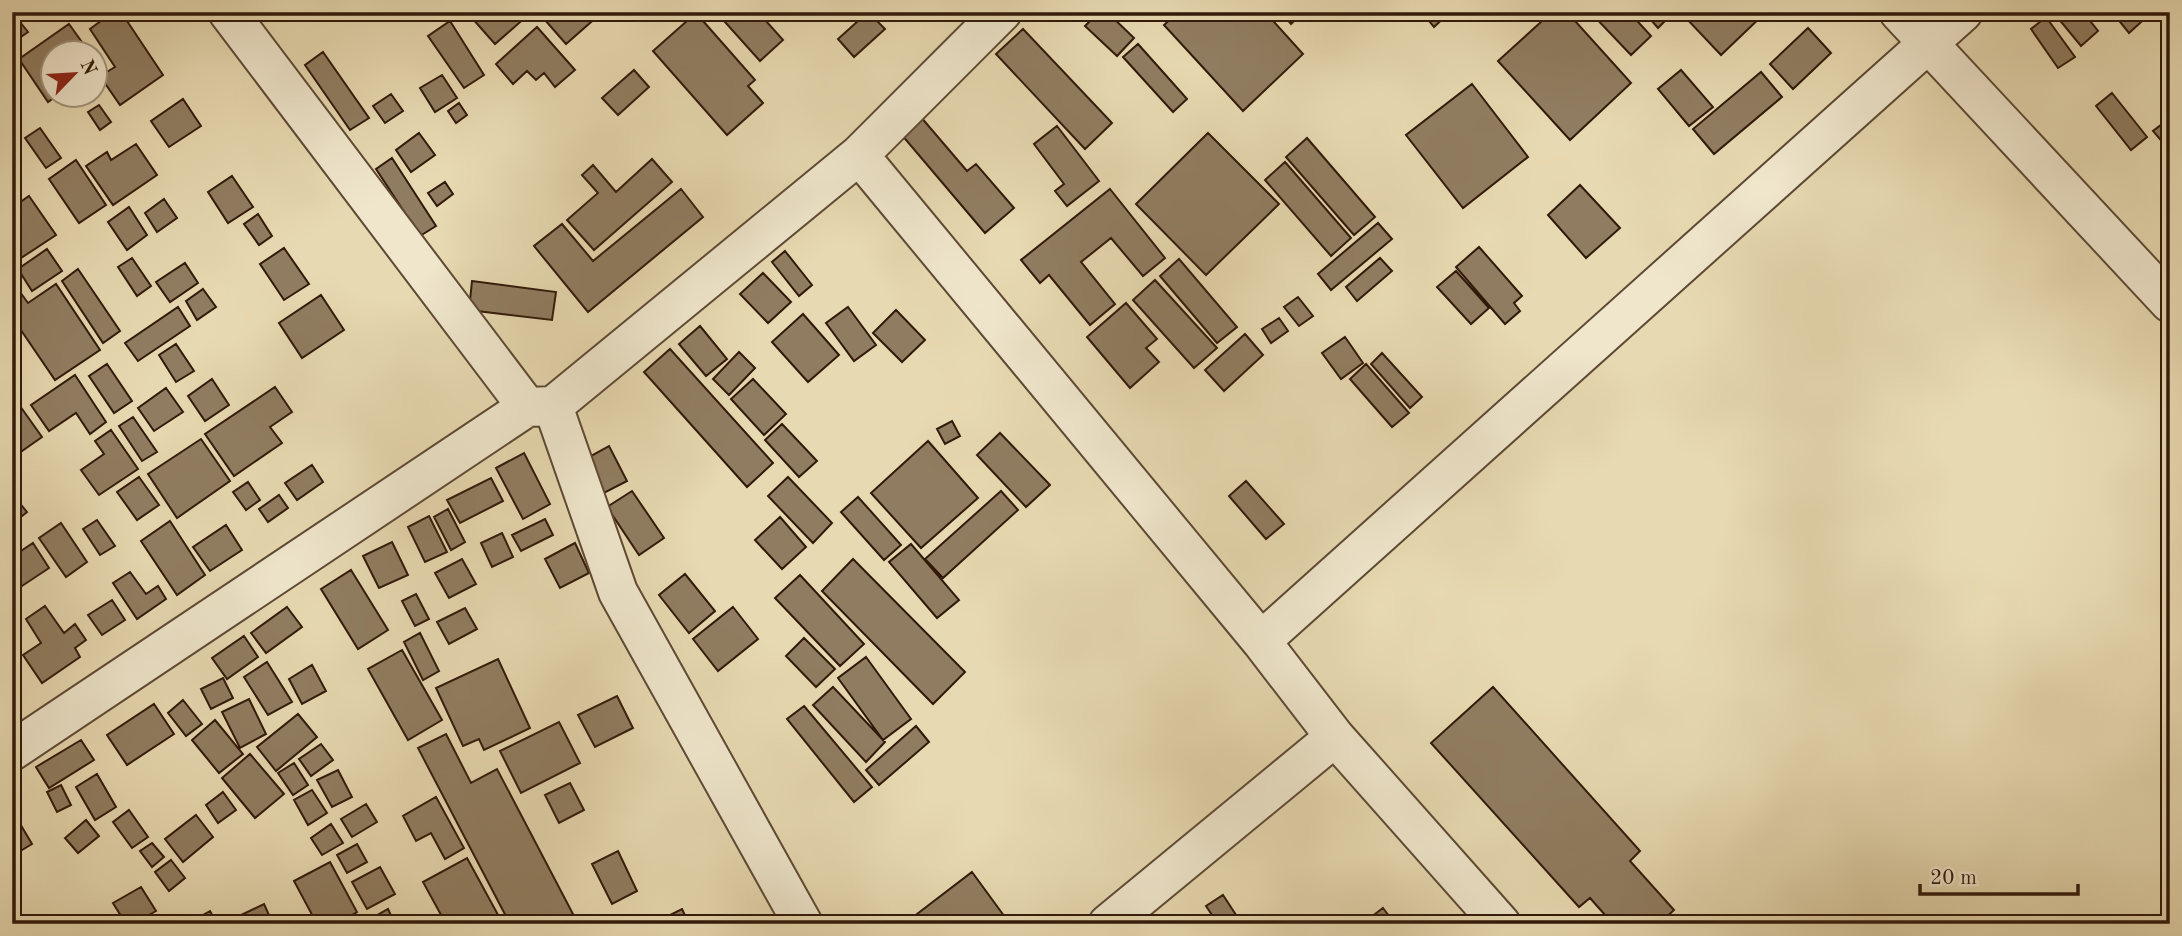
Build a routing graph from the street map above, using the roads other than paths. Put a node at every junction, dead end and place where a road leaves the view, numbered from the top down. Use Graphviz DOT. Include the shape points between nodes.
graph roads {
  1 [pos="228,12"];
  2 [pos="1002,12"];
  3 [pos="1899,12"];
  4 [pos="1963,12"];
  5 [pos="1926,44"];
  6 [pos="859,155"];
  7 [pos="2170,303"];
  8 [pos="540,407"];
  9 [pos="1261,640"];
  10 [pos="1335,737"];
  11 [pos="12,751"];
  12 [pos="803,924"];
  13 [pos="1108,924"];
  14 [pos="1501,924"];
  1 -- 8 [label="street"];
  2 -- 6 [label="street"];
  3 -- 5 [label="street"];
  4 -- 5 [label="street"];
  5 -- 7 [label="street"];
  5 -- 9 [label="street"];
  6 -- 8 [label="street"];
  6 -- 9 [label="street"];
  8 -- 11 [label="street"];
  8 -- 12 [label="street" via="618,592"];
  9 -- 10 [label="street"];
  10 -- 13 [label="street"];
  10 -- 14 [label="street"];
}
